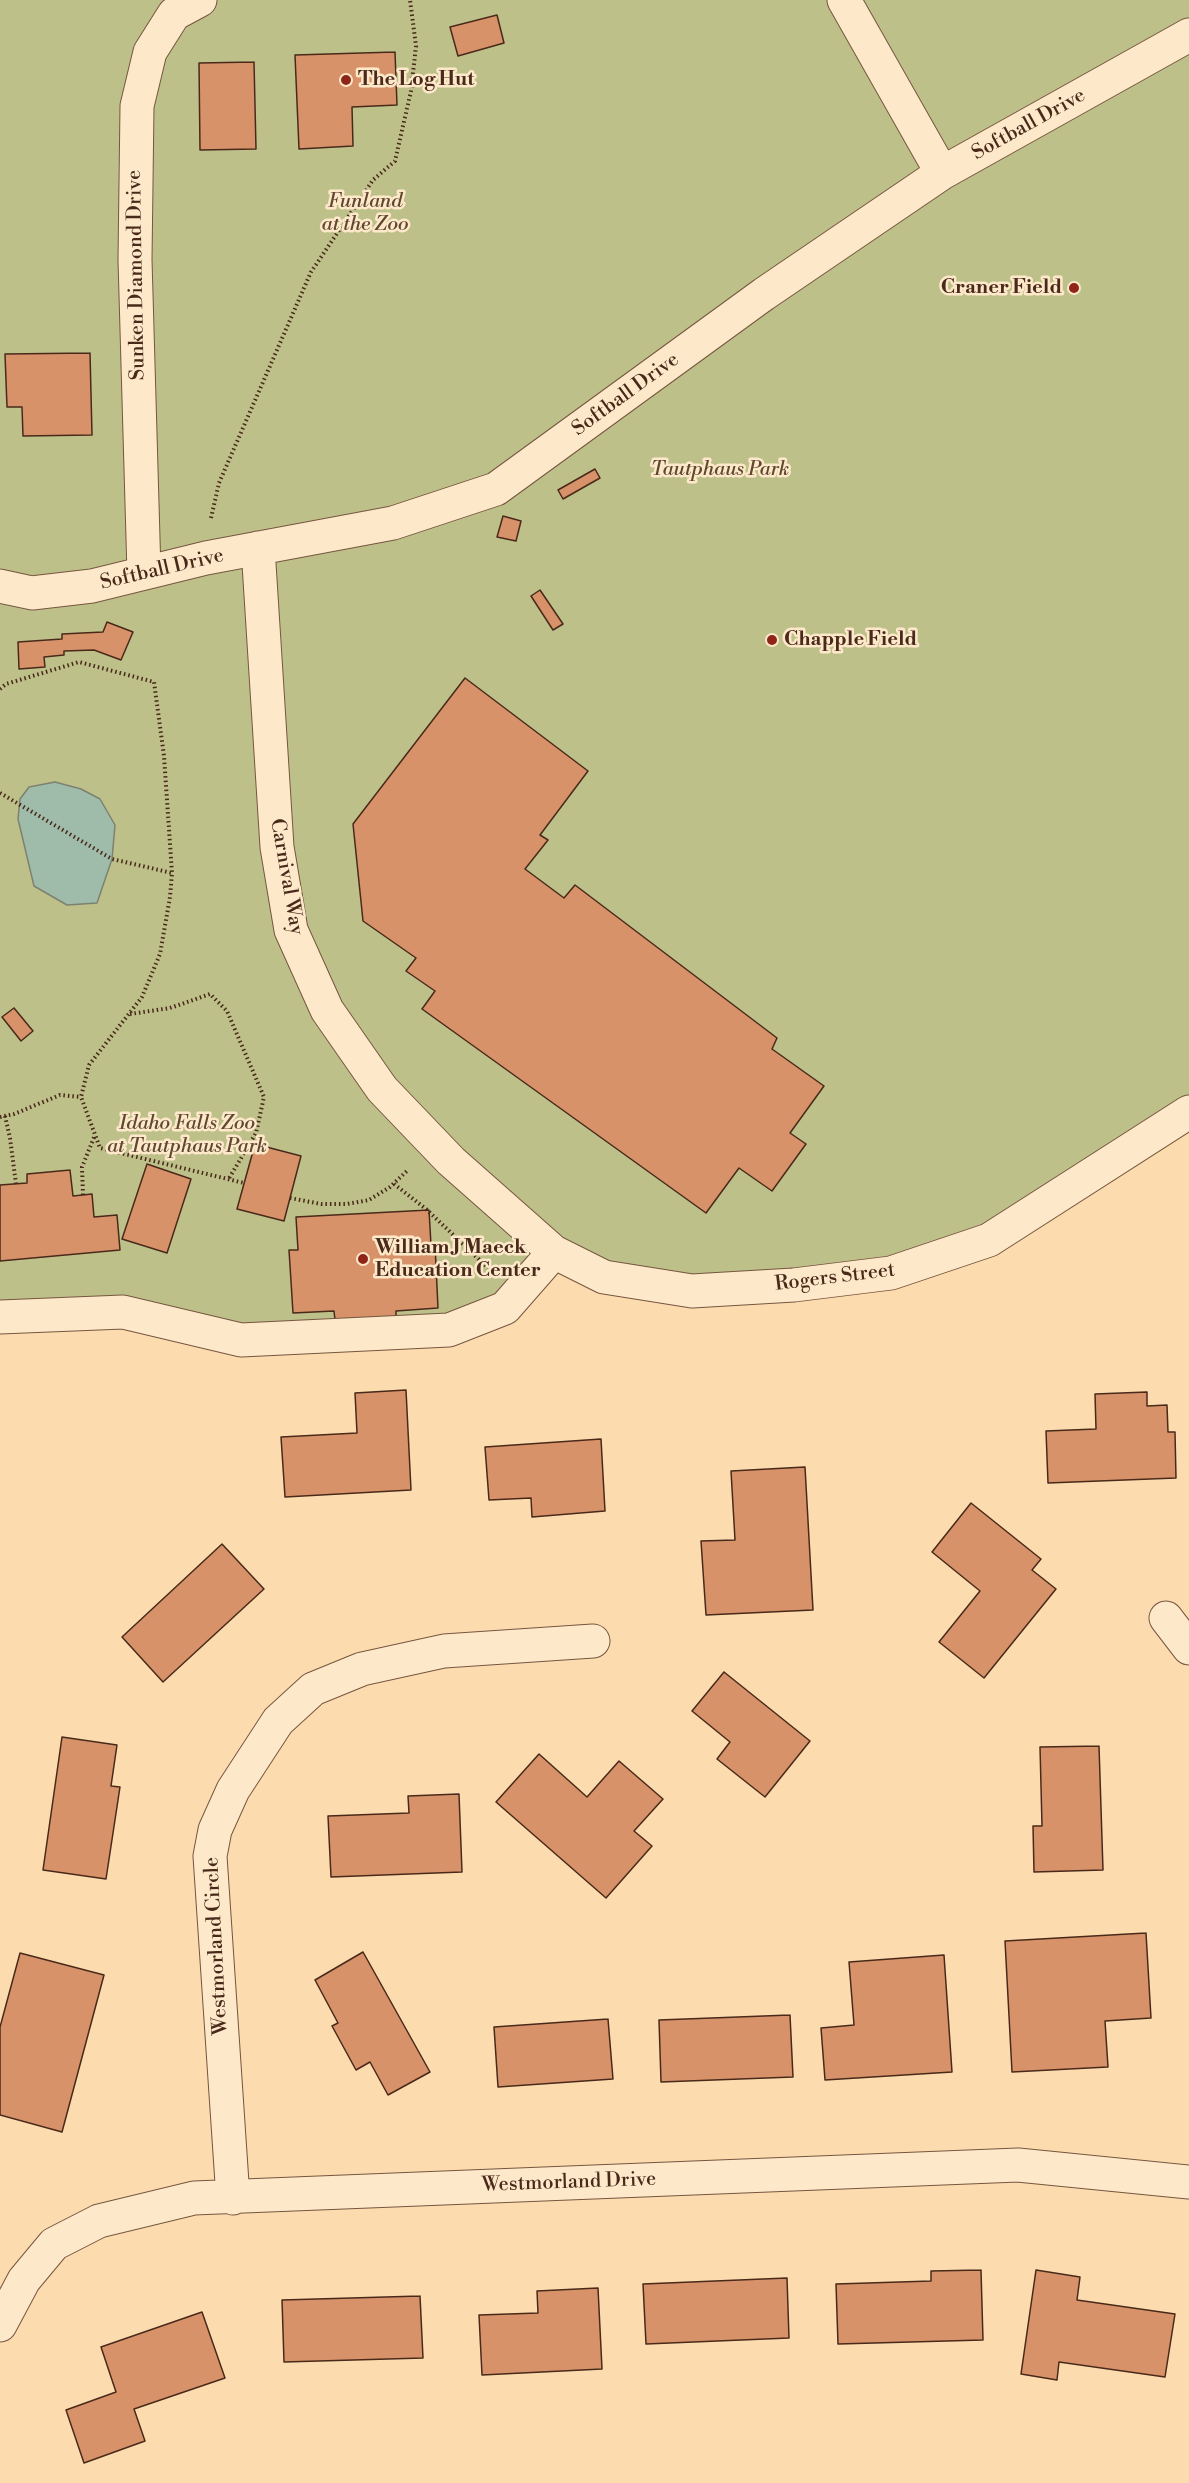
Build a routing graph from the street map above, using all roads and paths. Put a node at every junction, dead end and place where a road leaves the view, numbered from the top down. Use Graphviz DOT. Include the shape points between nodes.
graph roads {
  1 [pos="200,0"];
  2 [pos="410,0"];
  3 [pos="844,0"];
  4 [pos="1189,35"];
  5 [pos="942,173"];
  6 [pos="211,518"];
  7 [pos="258,548"];
  8 [pos="144,573"];
  9 [pos="0,586"];
  10 [pos="0,689"];
  11 [pos="0,793"];
  12 [pos="172,873"];
  13 [pos="129,1014"];
  14 [pos="81,1097"];
  15 [pos="1189,1112"];
  16 [pos="3,1117"];
  17 [pos="95,1134"];
  18 [pos="434,1144"];
  19 [pos="228,1180"];
  20 [pos="16,1184"];
  21 [pos="244,1184"];
  22 [pos="394,1184"];
  23 [pos="83,1195"];
  24 [pos="290,1198"];
  25 [pos="554,1251"];
  26 [pos="488,1268"];
  27 [pos="0,1317"];
  28 [pos="1166,1618"];
  29 [pos="593,1641"];
  30 [pos="1189,1648"];
  31 [pos="1189,2182"];
  32 [pos="233,2198"];
  33 [pos="0,2325"];
  1 -- 8 [label="street, Sunken Diamond Drive" via="174,14 150,52 137,106 135,260"];
  2 -- 6 [label="path" via="416,46 411,91 395,161 373,180 311,272 219,483"];
  3 -- 5 [label="street"];
  4 -- 5 [label="street, Softball Drive"];
  5 -- 7 [label="street, Softball Drive" via="764,294 496,489 393,523"];
  7 -- 8 [label="street, Softball Drive"];
  7 -- 18 [label="street, Carnival Way" via="277,847 291,930 327,1010 382,1089"];
  8 -- 9 [label="street, Softball Drive" via="64,591 32,593"];
  10 -- 12 [label="path" via="79,662 154,682 164,756"];
  11 -- 12 [label="path" via="112,859"];
  12 -- 13 [label="path" via="160,954 142,997"];
  13 -- 14 [label="path" via="89,1065"];
  13 -- 19 [label="path" via="170,1008 210,994 227,1011 264,1097 256,1133"];
  14 -- 16 [label="path" via="60,1095"];
  14 -- 17 [label="path"];
  15 -- 25 [label="street, Rogers Street" via="988,1240 891,1273 794,1285 692,1291 604,1277"];
  16 -- 20 [label="path"];
  17 -- 19 [label="path" via="100,1148"];
  17 -- 23 [label="path" via="82,1167"];
  18 -- 22 [label="path"];
  18 -- 25 [label="street, Carnival Way"];
  19 -- 21 [label="path"];
  22 -- 24 [label="path" via="369,1200 347,1204"];
  22 -- 26 [label="path"];
  25 -- 27 [label="street" via="505,1308 449,1330 241,1340 123,1312"];
  28 -- 30 [label="street"];
  29 -- 32 [label="street, Westmorland Circle" via="444,1651 362,1669 313,1689 278,1721 233,1790 215,1830 210,1856"];
  31 -- 32 [label="street, Westmorland Drive" via="1018,2165"];
  32 -- 33 [label="street, Westmorland Drive" via="194,2198 99,2221 54,2244 24,2280"];
}
